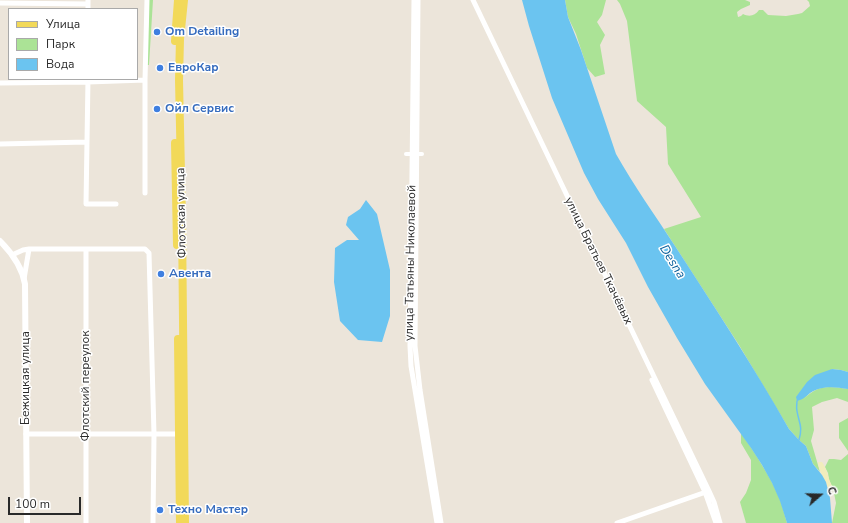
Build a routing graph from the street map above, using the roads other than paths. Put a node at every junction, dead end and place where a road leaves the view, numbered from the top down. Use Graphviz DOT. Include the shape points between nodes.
graph roads {
  1 [pos="147,0"];
  2 [pos="178,0"];
  3 [pos="184,0"];
  4 [pos="414,0"];
  5 [pos="418,0"];
  6 [pos="470,0"];
  7 [pos="473,0"];
  8 [pos="0,3"];
  9 [pos="88,4"];
  10 [pos="88,80"];
  11 [pos="145,80"];
  12 [pos="0,83"];
  13 [pos="87,142"];
  14 [pos="0,144"];
  15 [pos="406,154"];
  16 [pos="417,154"];
  17 [pos="144,193"];
  18 [pos="116,204"];
  19 [pos="0,241"];
  20 [pos="29,249"];
  21 [pos="86,250"];
  22 [pos="12,255"];
  23 [pos="24,279"];
  24 [pos="26,434"];
  25 [pos="86,434"];
  26 [pos="154,434"];
  27 [pos="179,434"];
  28 [pos="707,492"];
  29 [pos="27,523"];
  30 [pos="86,523"];
  31 [pos="153,523"];
  32 [pos="180,523"];
  33 [pos="185,523"];
  34 [pos="437,523"];
  35 [pos="441,523"];
  36 [pos="617,523"];
  37 [pos="716,523"];
  38 [pos="720,523"];
  1 -- 11 [label="street"];
  2 -- 27 [label="main road, Флотская улица" via="174,87"];
  3 -- 33 [label="main road, Флотская улица" via="179,80"];
  4 -- 16 [label="street, улица Татьяны Николаевой"];
  5 -- 16 [label="street, улица Татьяны Николаевой"];
  6 -- 28 [label="street, улица Братьев Ткачёвых"];
  7 -- 28 [label="street, улица Братьев Ткачёвых"];
  8 -- 9 [label="street"];
  10 -- 11 [label="street"];
  10 -- 12 [label="street"];
  10 -- 13 [label="street"];
  11 -- 17 [label="street"];
  13 -- 14 [label="street"];
  13 -- 18 [label="street" via="86,204"];
  15 -- 16 [label="street"];
  16 -- 34 [label="street, улица Татьяны Николаевой" via="411,366"];
  16 -- 35 [label="street, улица Татьяны Николаевой" via="415,346"];
  19 -- 22 [label="street, Бежицкая улица"];
  20 -- 21 [label="street"];
  20 -- 22 [label="street"];
  20 -- 23 [label="street"];
  21 -- 25 [label="street, Флотский переулок"];
  21 -- 26 [label="street" via="145,249 149,253"];
  22 -- 23 [label="street, Бежицкая улица" via="22,270"];
  23 -- 24 [label="street, Бежицкая улица"];
  24 -- 25 [label="street"];
  24 -- 29 [label="street, Бежицкая улица"];
  25 -- 26 [label="street"];
  25 -- 30 [label="street, Флотский переулок"];
  26 -- 27 [label="street"];
  26 -- 31 [label="street"];
  27 -- 32 [label="main road, Флотская улица"];
  28 -- 36 [label="street"];
  28 -- 37 [label="street, улица Братьев Ткачёвых"];
  28 -- 38 [label="street, улица Братьев Ткачёвых" via="714,502"];
}
